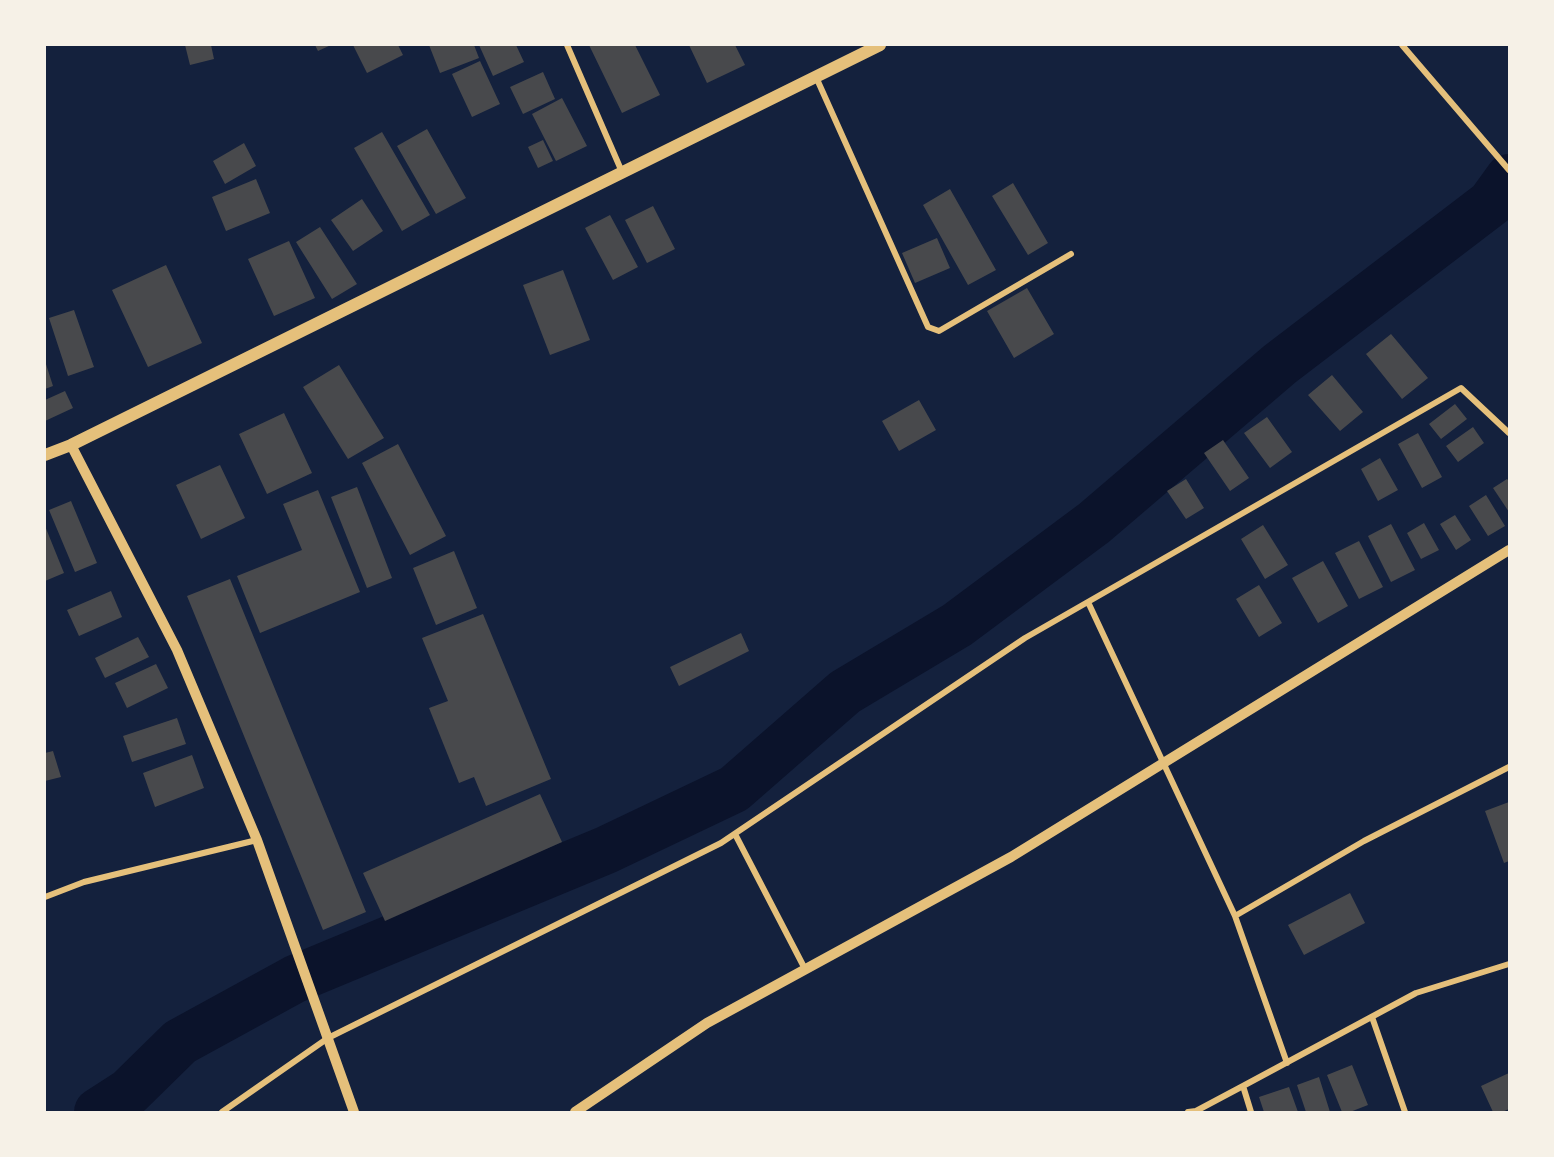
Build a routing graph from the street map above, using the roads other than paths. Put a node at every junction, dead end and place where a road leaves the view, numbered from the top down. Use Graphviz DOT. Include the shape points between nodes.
graph roads {
  1 [pos="567,45"];
  2 [pos="880,45"];
  3 [pos="1402,45"];
  4 [pos="816,77"];
  5 [pos="1509,170"];
  6 [pos="622,173"];
  7 [pos="1071,254"];
  8 [pos="1509,433"];
  9 [pos="72,445"];
  10 [pos="45,455"];
  11 [pos="1509,550"];
  12 [pos="1088,602"];
  13 [pos="1164,763"];
  14 [pos="1509,767"];
  15 [pos="735,834"];
  16 [pos="257,840"];
  17 [pos="45,897"];
  18 [pos="1235,916"];
  19 [pos="1509,964"];
  20 [pos="805,969"];
  21 [pos="1372,1017"];
  22 [pos="328,1038"];
  23 [pos="1287,1063"];
  24 [pos="1243,1086"];
  25 [pos="222,1112"];
  26 [pos="354,1112"];
  27 [pos="575,1112"];
  28 [pos="1188,1112"];
  29 [pos="1251,1112"];
  30 [pos="1405,1112"];
  1 -- 6 [label="street"];
  2 -- 4 [label="main road"];
  3 -- 5 [label="street"];
  4 -- 6 [label="main road"];
  4 -- 7 [label="street" via="928,327 939,331"];
  6 -- 9 [label="main road"];
  8 -- 12 [label="street" via="1461,388"];
  9 -- 10 [label="main road"];
  9 -- 16 [label="street" via="177,650"];
  11 -- 13 [label="street"];
  12 -- 13 [label="street"];
  12 -- 15 [label="street" via="1025,638"];
  13 -- 18 [label="street"];
  13 -- 20 [label="street" via="1011,857"];
  14 -- 18 [label="street" via="1364,841"];
  15 -- 20 [label="street"];
  15 -- 22 [label="street"];
  16 -- 17 [label="street" via="84,882"];
  16 -- 22 [label="street"];
  18 -- 23 [label="street"];
  19 -- 21 [label="street" via="1416,993"];
  20 -- 27 [label="street" via="707,1023"];
  21 -- 23 [label="street"];
  21 -- 30 [label="street"];
  22 -- 25 [label="street"];
  22 -- 26 [label="street"];
  23 -- 24 [label="street"];
  24 -- 28 [label="street"];
  24 -- 29 [label="street"];
}
